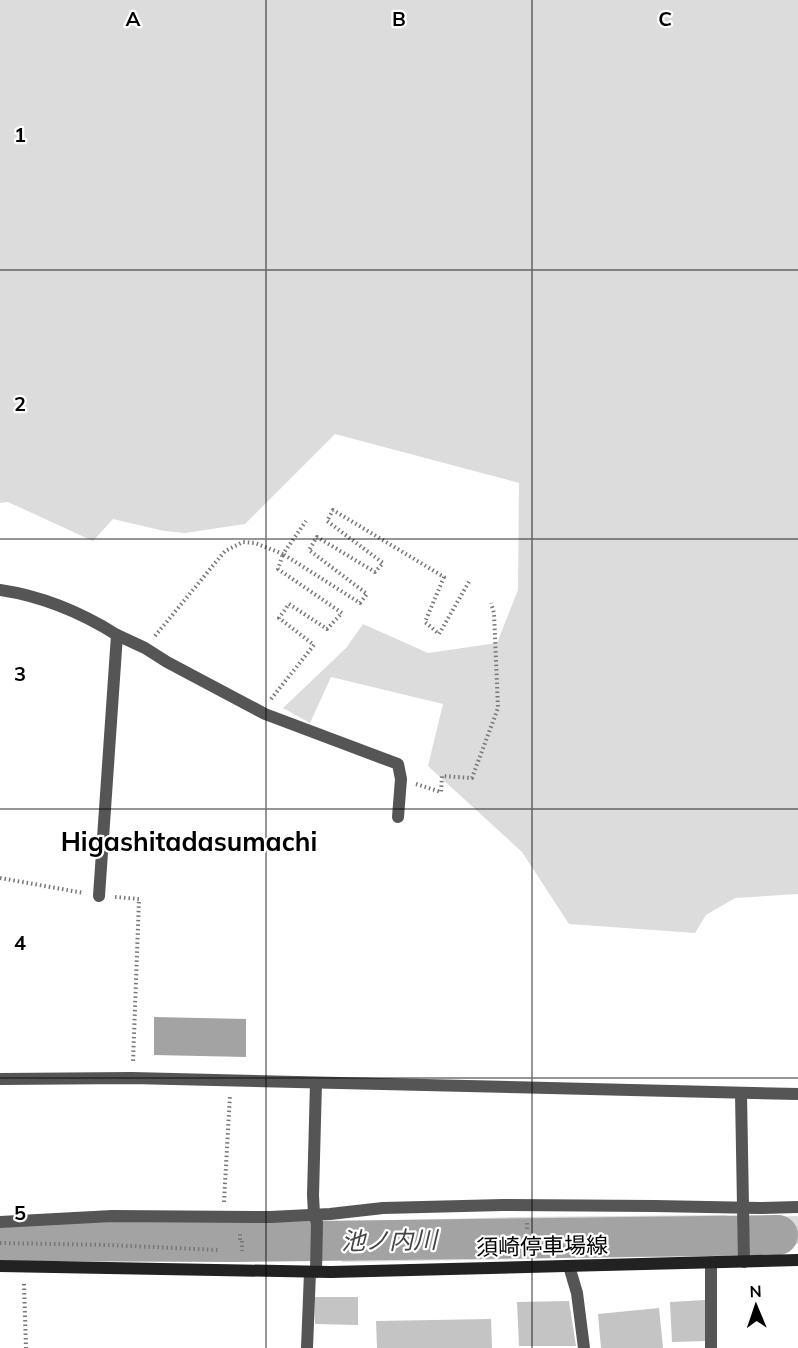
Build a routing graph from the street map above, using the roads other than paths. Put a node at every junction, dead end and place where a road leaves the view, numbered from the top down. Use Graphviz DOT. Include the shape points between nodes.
graph roads {
  1 [pos="0,590"];
  2 [pos="117,634"];
  3 [pos="398,817"];
  4 [pos="99,896"];
  5 [pos="0,1079"];
  6 [pos="316,1083"];
  7 [pos="741,1094"];
  8 [pos="798,1094"];
  9 [pos="798,1207"];
  10 [pos="744,1208"];
  11 [pos="316,1218"];
  12 [pos="0,1222"];
  13 [pos="798,1260"];
  14 [pos="744,1262"];
  15 [pos="711,1263"];
  16 [pos="0,1266"];
  17 [pos="568,1266"];
  18 [pos="313,1272"];
  19 [pos="307,1348"];
  20 [pos="585,1348"];
  21 [pos="711,1348"];
  1 -- 2 [label="street" via="54,604"];
  2 -- 3 [label="street" via="265,714 398,764"];
  2 -- 4 [label="street"];
  5 -- 6 [label="street"];
  6 -- 7 [label="street"];
  6 -- 11 [label="street"];
  7 -- 8 [label="street"];
  7 -- 10 [label="street"];
  9 -- 10 [label="street"];
  10 -- 11 [label="street" via="503,1205 382,1208"];
  10 -- 14 [label="street"];
  11 -- 12 [label="street" via="112,1216"];
  11 -- 18 [label="street"];
  13 -- 14 [label="main road, 須崎停車場線"];
  14 -- 15 [label="main road, 須崎停車場線"];
  15 -- 17 [label="main road, 須崎停車場線"];
  15 -- 21 [label="street"];
  16 -- 18 [label="main road, 須崎停車場線"];
  17 -- 18 [label="main road, 須崎停車場線"];
  17 -- 20 [label="street" via="577,1293"];
  18 -- 19 [label="street"];
}
